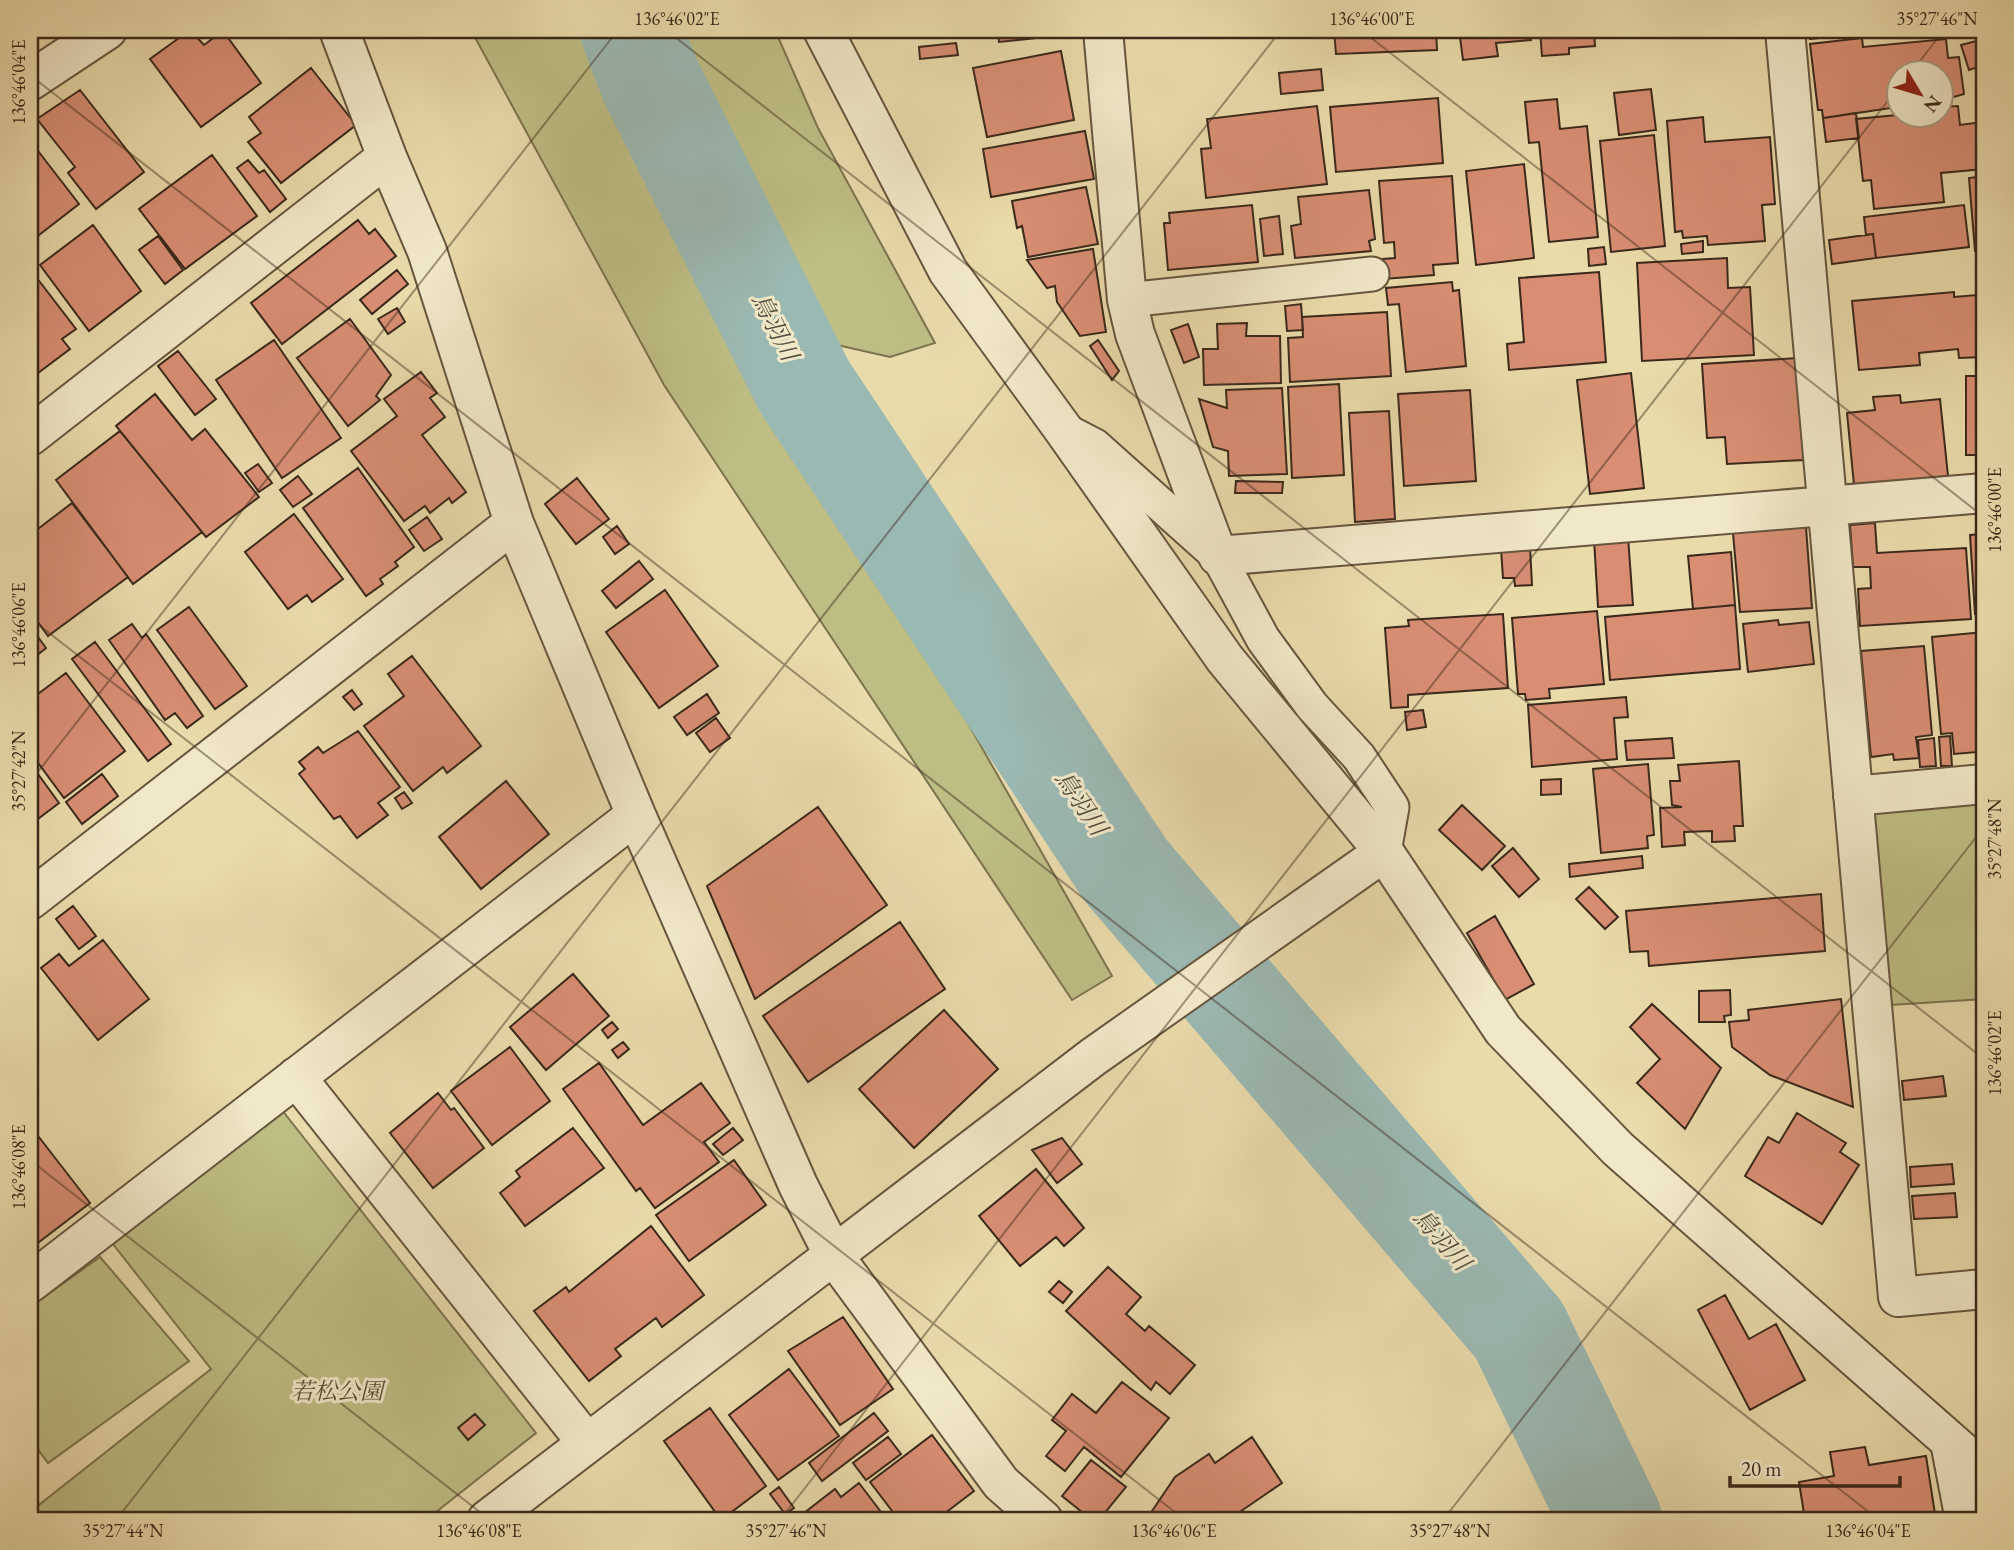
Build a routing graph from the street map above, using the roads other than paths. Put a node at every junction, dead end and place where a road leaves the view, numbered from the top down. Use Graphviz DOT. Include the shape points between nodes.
graph roads {
  1 [pos="107,30"];
  2 [pos="339,30"];
  3 [pos="824,30"];
  4 [pos="1103,30"];
  5 [pos="1785,30"];
  6 [pos="30,81"];
  7 [pos="387,157"];
  8 [pos="1372,274"];
  9 [pos="1126,300"];
  10 [pos="1063,429"];
  11 [pos="30,436"];
  12 [pos="1984,493"];
  13 [pos="1827,506"];
  14 [pos="514,523"];
  15 [pos="1218,556"];
  16 [pos="1984,784"];
  17 [pos="1853,796"];
  18 [pos="636,815"];
  19 [pos="1377,858"];
  20 [pos="30,900"];
  21 [pos="296,1077"];
  22 [pos="834,1255"];
  23 [pos="30,1283"];
  24 [pos="1984,1289"];
  25 [pos="1950,1442"];
  26 [pos="587,1443"];
  27 [pos="1984,1471"];
  28 [pos="501,1516"];
  29 [pos="1043,1520"];
  30 [pos="1965,1520"];
  1 -- 6 [label="street"];
  2 -- 7 [label="street"];
  3 -- 10 [label="street" via="948,271"];
  4 -- 9 [label="street"];
  5 -- 13 [label="street"];
  7 -- 11 [label="street"];
  7 -- 14 [label="street" via="427,251"];
  8 -- 9 [label="lane"];
  9 -- 15 [label="street"];
  10 -- 15 [label="lane" via="1095,446"];
  10 -- 19 [label="street" via="1225,659"];
  12 -- 13 [label="street"];
  13 -- 15 [label="street"];
  13 -- 17 [label="street"];
  14 -- 18 [label="street"];
  14 -- 20 [label="street"];
  15 -- 19 [label="lane" via="1263,639 1312,706 1359,757 1392,807"];
  16 -- 17 [label="street"];
  17 -- 24 [label="street" via="1898,1297"];
  18 -- 21 [label="street"];
  18 -- 22 [label="street" via="798,1185"];
  19 -- 22 [label="street" via="1093,1057"];
  19 -- 25 [label="street" via="1503,1030 1618,1149"];
  21 -- 23 [label="street"];
  21 -- 26 [label="street"];
  22 -- 26 [label="street"];
  22 -- 29 [label="street" via="1001,1483"];
  25 -- 27 [label="street"];
  25 -- 30 [label="street"];
  26 -- 28 [label="street"];
}
